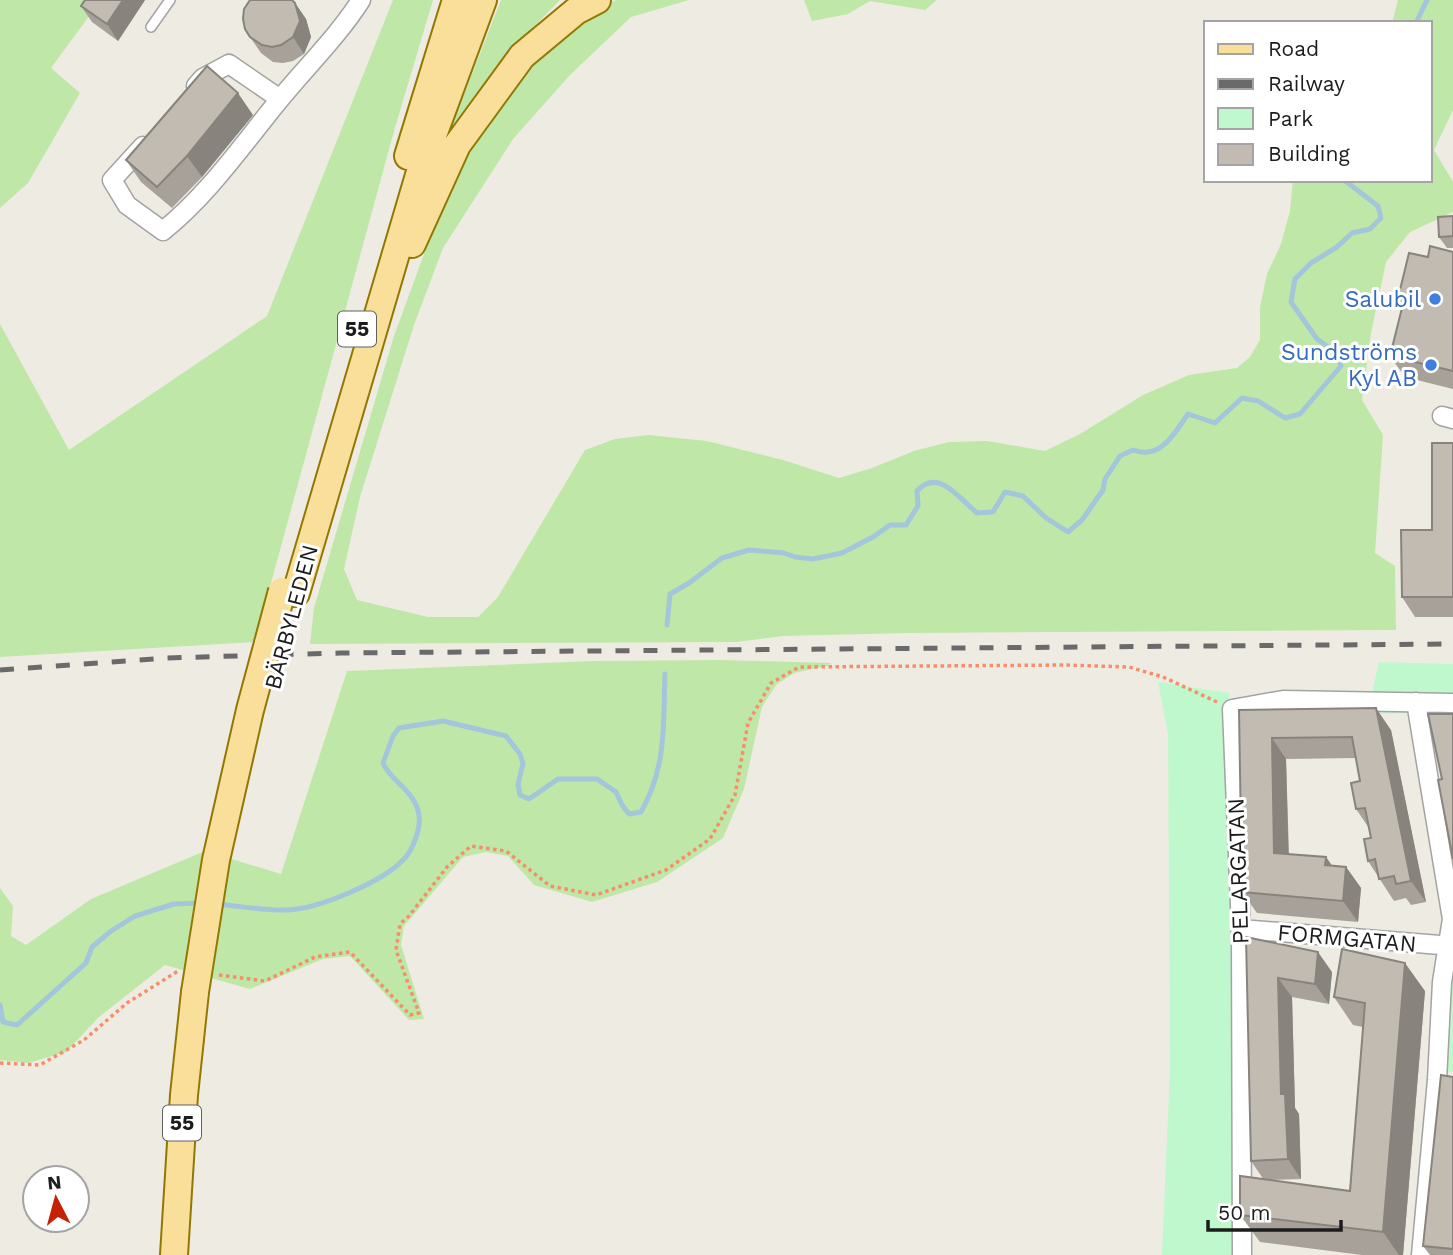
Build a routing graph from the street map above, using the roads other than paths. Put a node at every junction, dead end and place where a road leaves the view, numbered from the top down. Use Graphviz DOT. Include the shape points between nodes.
graph roads {
  1 [pos="170,0"];
  2 [pos="361,0"];
  3 [pos="456,0"];
  4 [pos="483,0"];
  5 [pos="597,0"];
  6 [pos="151,27"];
  7 [pos="185,99"];
  8 [pos="280,99"];
  9 [pos="158,129"];
  10 [pos="384,295"];
  11 [pos="289,592"];
  12 [pos="1416,702"];
  13 [pos="1453,703"];
  14 [pos="1241,929"];
  15 [pos="1450,946"];
  16 [pos="202,993"];
  17 [pos="1445,1081"];
  18 [pos="174,1255"];
  19 [pos="191,1255"];
  20 [pos="1242,1255"];
  21 [pos="1421,1255"];
  1 -- 6 [label="lane"];
  2 -- 8 [label="street"];
  3 -- 11 [label="main road, BÄRBYLEDEN / 55" via="407,158"];
  4 -- 10 [label="main road, BÄRBYLEDEN / 55" via="422,165"];
  5 -- 10 [label="main road" via="576,11 522,56 457,145"];
  7 -- 8 [label="street" via="203,78 229,64"];
  8 -- 9 [label="street" via="224,169 163,231 127,205 112,180"];
  10 -- 11 [label="main road, BÄRBYLEDEN / 55"];
  11 -- 16 [label="main road, BÄRBYLEDEN / 55"];
  12 -- 13 [label="street"];
  12 -- 14 [label="street, PELARGATAN" via="1283,700 1232,709"];
  12 -- 15 [label="street" via="1452,919"];
  14 -- 15 [label="street, FORMGATAN"];
  14 -- 20 [label="street, PELARGATAN"];
  15 -- 17 [label="street" via="1442,982"];
  16 -- 18 [label="main road, BÄRBYLEDEN / 55" via="184,1094"];
  16 -- 19 [label="main road, BÄRBYLEDEN / 55"];
  17 -- 21 [label="street"];
}
